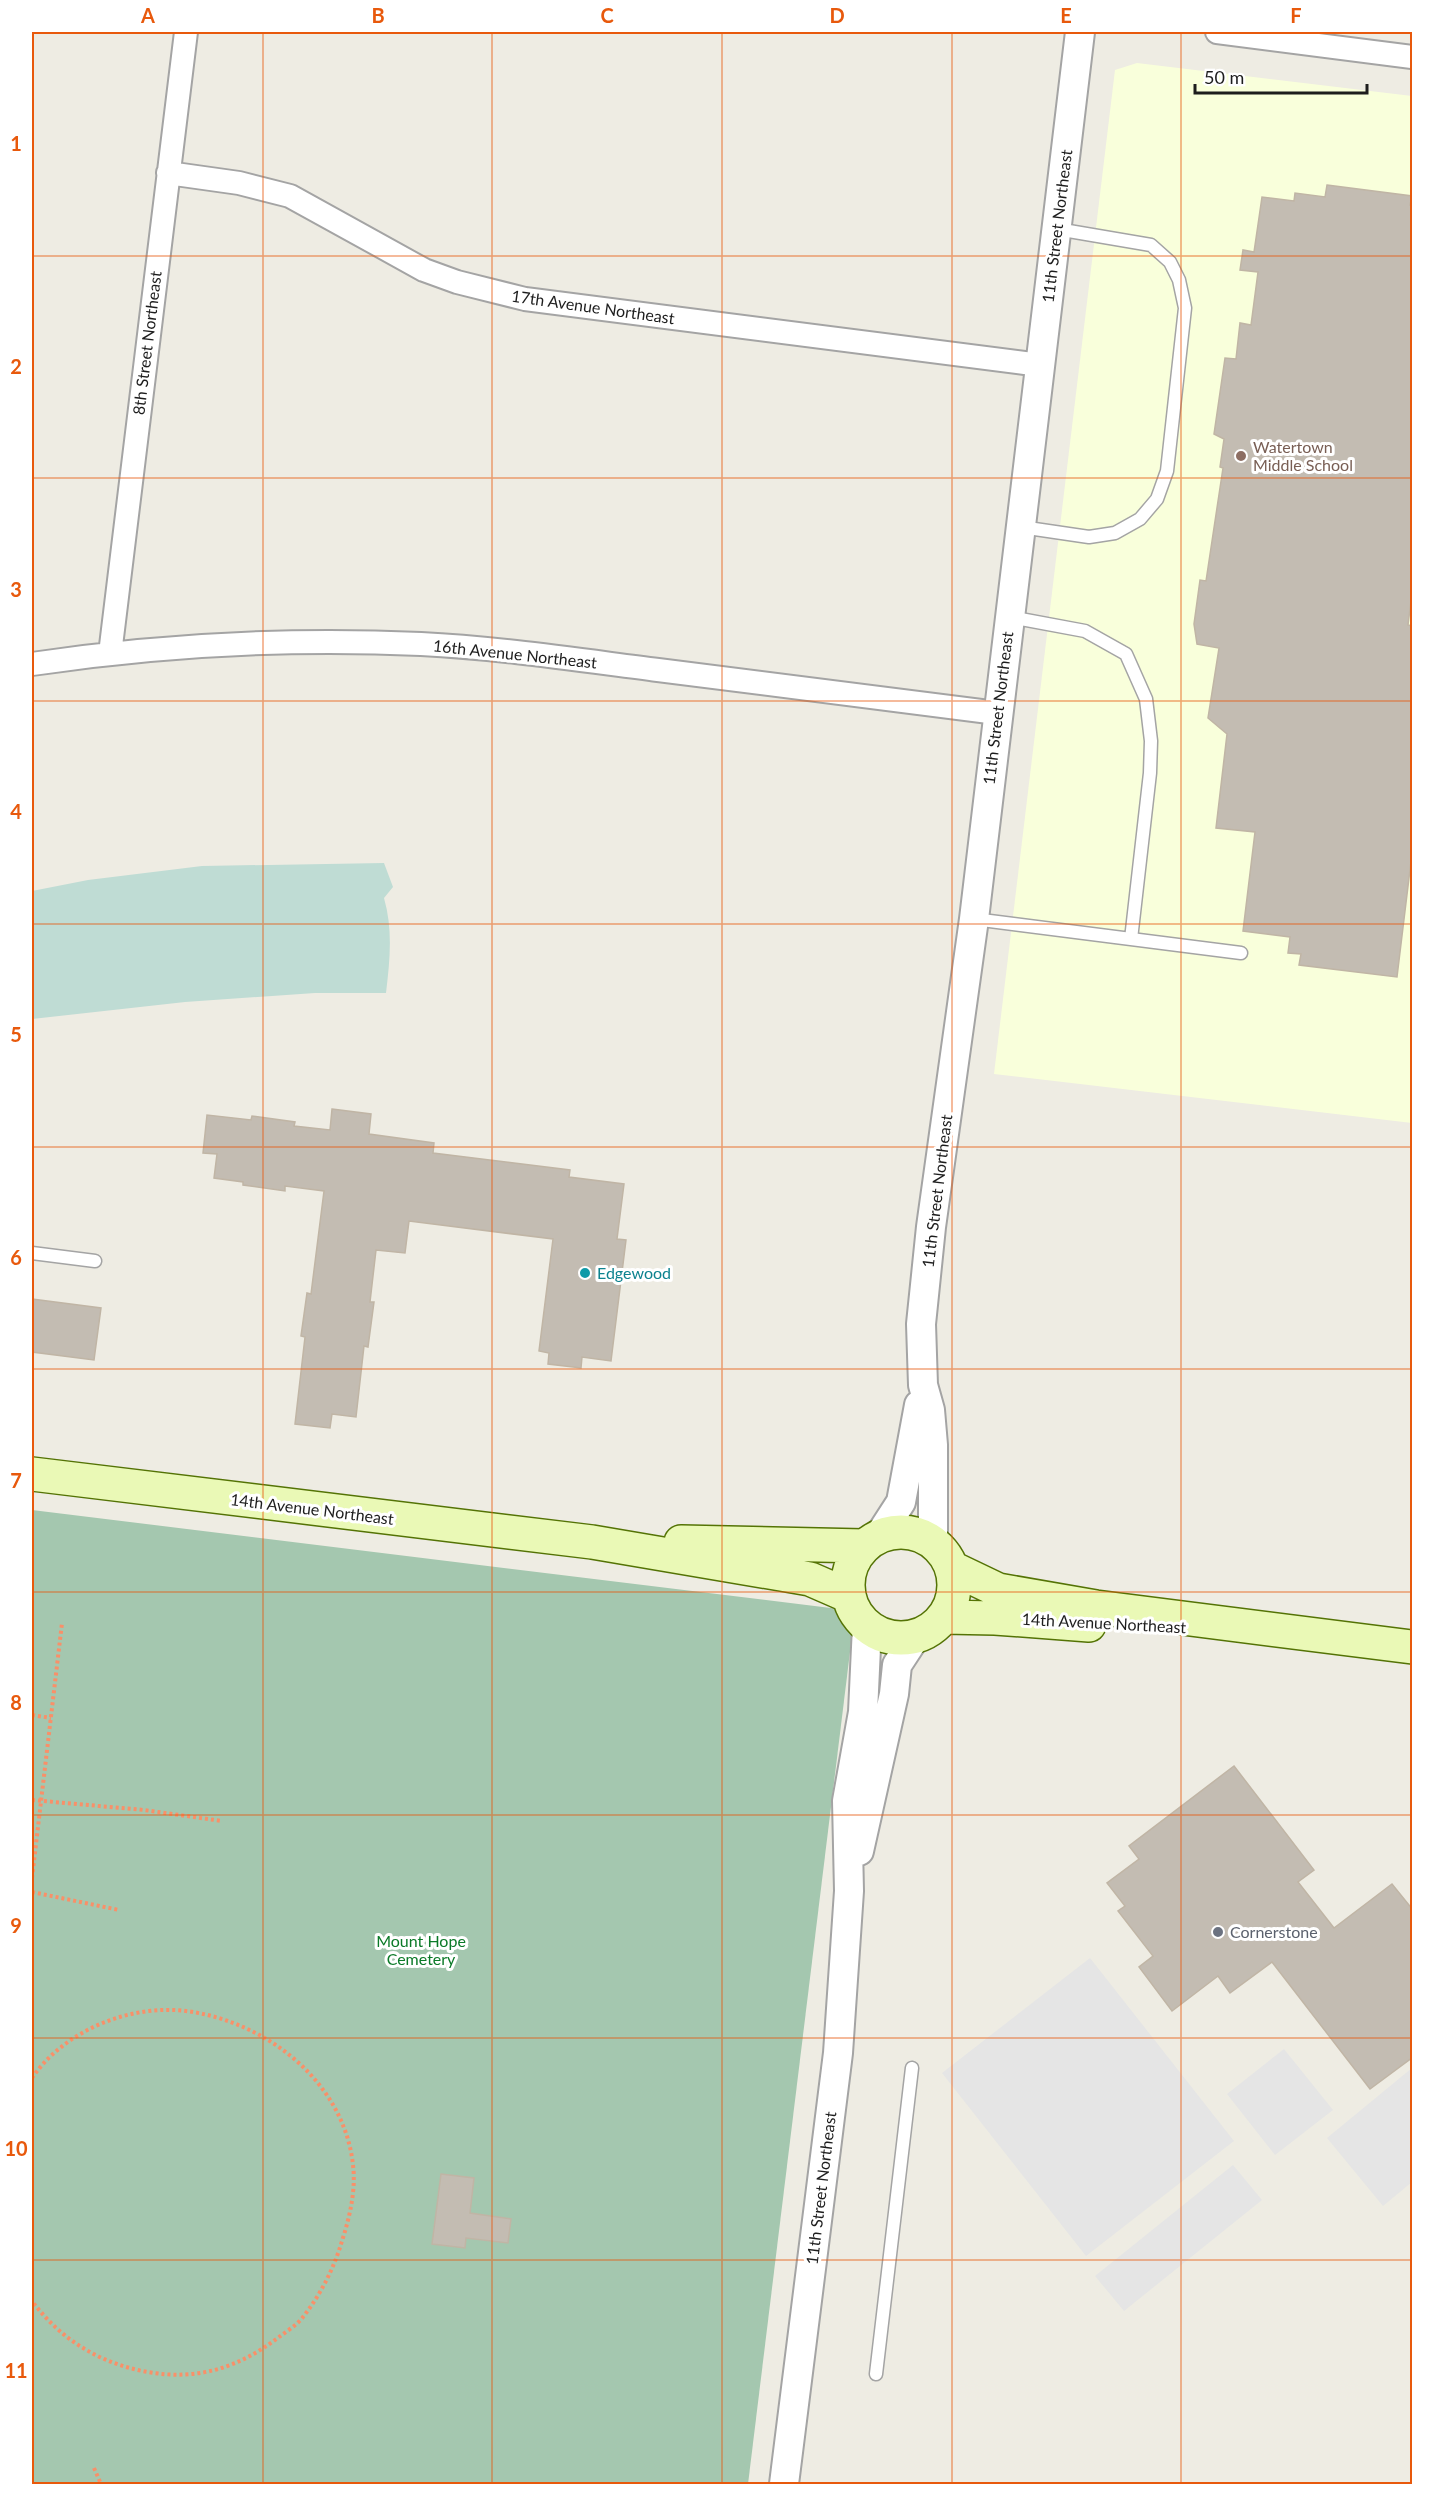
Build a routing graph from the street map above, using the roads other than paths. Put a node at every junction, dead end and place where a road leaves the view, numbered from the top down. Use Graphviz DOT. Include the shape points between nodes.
graph roads {
  1 [pos="186,32"];
  2 [pos="1080,32"];
  3 [pos="1217,32"];
  4 [pos="1413,57"];
  5 [pos="168,173"];
  6 [pos="1057,229"];
  7 [pos="1040,365"];
  8 [pos="1020,526"];
  9 [pos="1009,617"];
  10 [pos="110,654"];
  11 [pos="32,664"];
  12 [pos="997,713"];
  13 [pos="974,919"];
  14 [pos="1131,939"];
  15 [pos="1241,953"];
  16 [pos="32,1253"];
  17 [pos="95,1261"];
  18 [pos="922,1385"];
  19 [pos="32,1474"];
  20 [pos="871,1541"];
  21 [pos="592,1542"];
  22 [pos="933,1542"];
  23 [pos="952,1568"];
  24 [pos="849,1596"];
  25 [pos="944,1617"];
  26 [pos="867,1626"];
  27 [pos="1264,1628"];
  28 [pos="916,1636"];
  29 [pos="1413,1647"];
  30 [pos="849,1891"];
  31 [pos="912,2068"];
  32 [pos="876,2374"];
  33 [pos="784,2484"];
  1 -- 5 [label="street, 8th Street Northeast"];
  2 -- 6 [label="street, 11th Street Northeast"];
  3 -- 4 [label="street"];
  5 -- 7 [label="street, 17th Avenue Northeast" via="239,183 290,196 424,270 525,299"];
  5 -- 10 [label="street, 8th Street Northeast"];
  6 -- 7 [label="street, 11th Street Northeast"];
  6 -- 8 [label="lane" via="1151,245 1170,262 1179,280 1185,308 1167,471 1156,500 1146,512 1115,533 1089,537"];
  7 -- 8 [label="street, 11th Street Northeast"];
  8 -- 9 [label="street, 11th Street Northeast"];
  9 -- 12 [label="street, 11th Street Northeast"];
  9 -- 14 [label="lane" via="1085,632 1126,654 1146,699 1150,773"];
  10 -- 11 [label="street, 16th Avenue Northeast"];
  10 -- 12 [label="street, 16th Avenue Northeast" via="288,643 456,647"];
  12 -- 13 [label="street, 11th Street Northeast"];
  13 -- 14 [label="lane"];
  13 -- 18 [label="street, 11th Street Northeast" via="927,1270 921,1324"];
  14 -- 15 [label="lane"];
  16 -- 17 [label="lane"];
  18 -- 20 [label="street, 11th Street Northeast" via="901,1502"];
  18 -- 22 [label="street, 11th Street Northeast" via="930,1410 933,1445"];
  19 -- 21 [label="main road, 14th Avenue Northeast"];
  20 -- 21 [label="main road, 14th Avenue Northeast"];
  20 -- 22 [label="main road" via="892,1532 907,1532"];
  20 -- 24 [label="main road" via="853,1561 848,1578"];
  21 -- 24 [label="main road, 14th Avenue Northeast" via="810,1579"];
  22 -- 23 [label="main road"];
  23 -- 25 [label="main road" via="955,1585"];
  23 -- 27 [label="main road, 14th Avenue Northeast" via="998,1590"];
  24 -- 26 [label="main road" via="855,1613"];
  25 -- 27 [label="main road, 14th Avenue Northeast" via="1125,1627"];
  25 -- 28 [label="main road"];
  26 -- 28 [label="main road" via="882,1635"];
  26 -- 30 [label="street, 11th Street Northeast" via="863,1712 847,1801"];
  27 -- 29 [label="main road, 14th Avenue Northeast"];
  28 -- 30 [label="street, 11th Street Northeast" via="897,1665 894,1694"];
  30 -- 33 [label="street, 11th Street Northeast" via="838,2052"];
  31 -- 32 [label="lane"];
}
